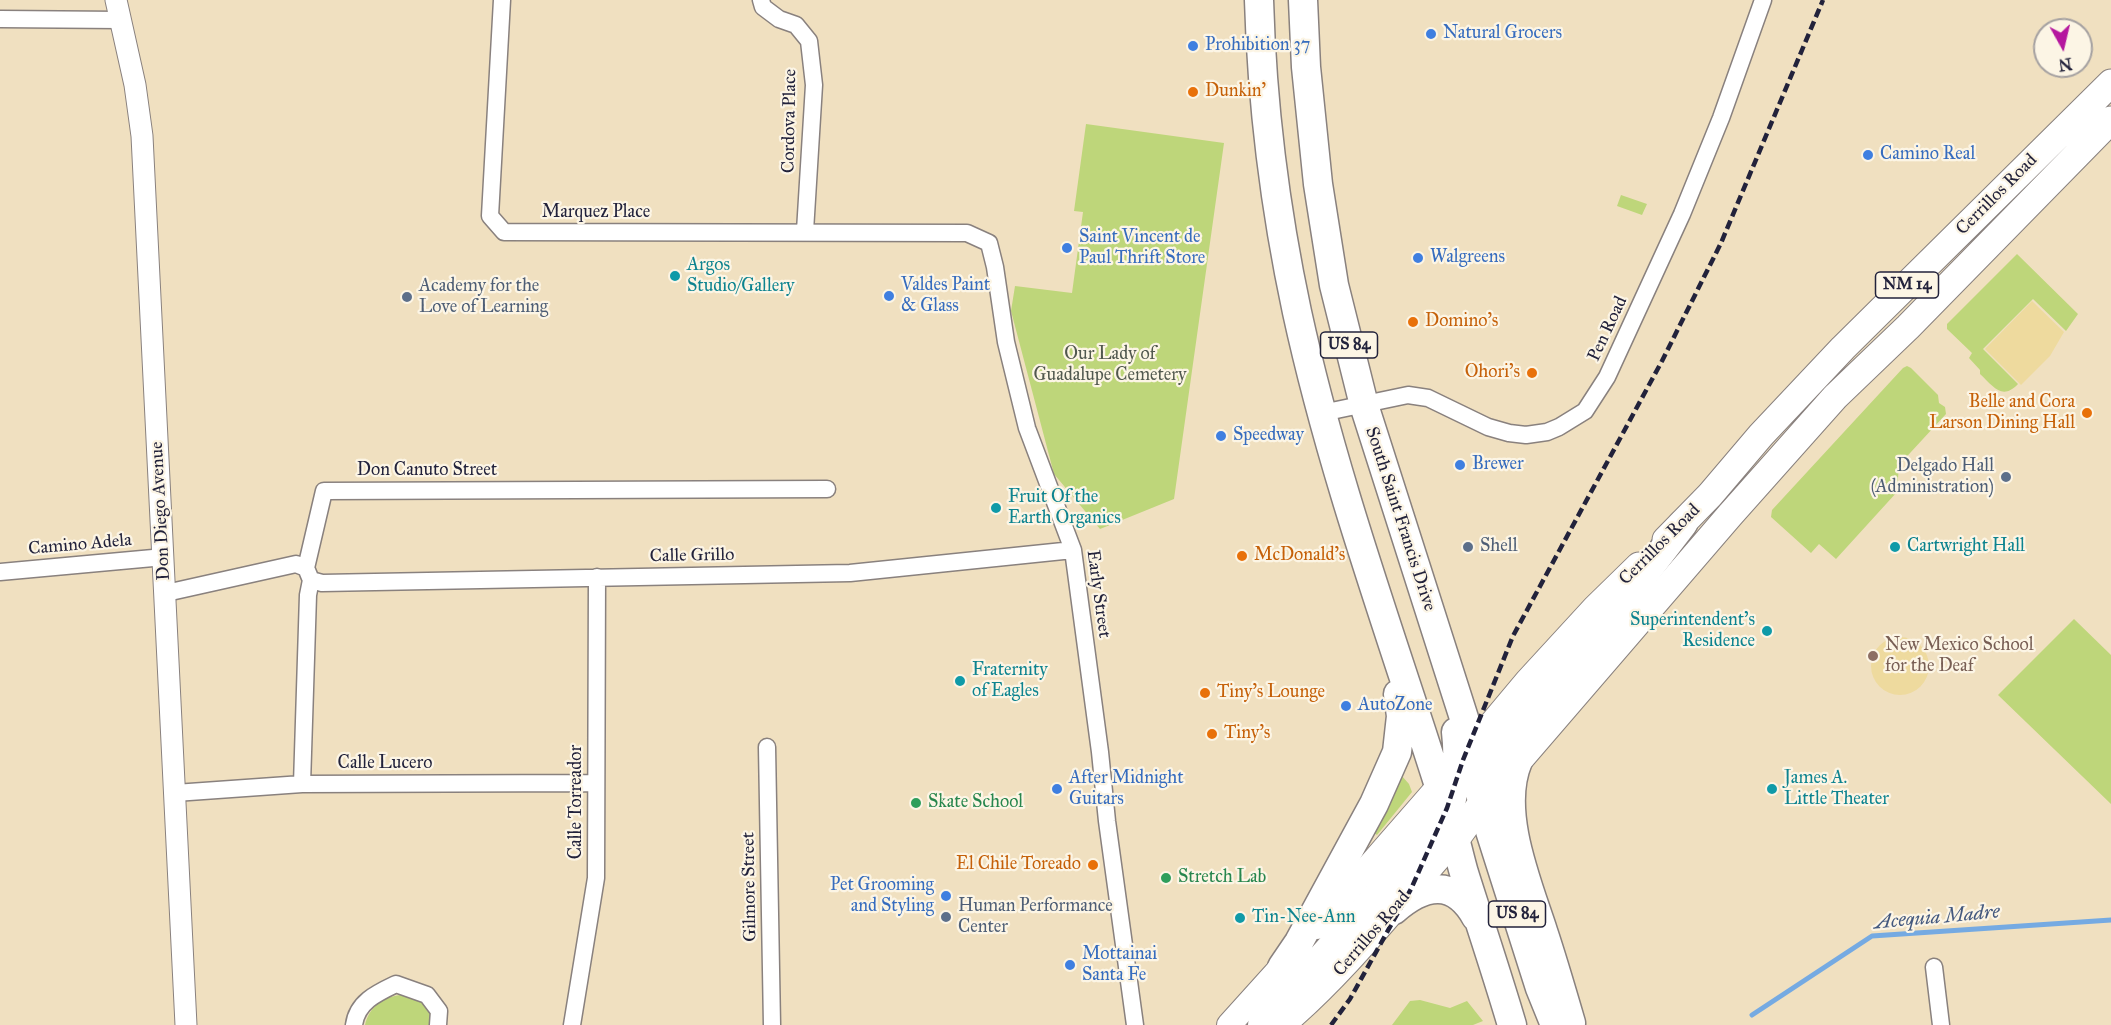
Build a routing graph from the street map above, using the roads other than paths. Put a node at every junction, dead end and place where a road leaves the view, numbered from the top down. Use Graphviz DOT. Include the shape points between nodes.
graph roads {
  1 [pos="496,0"];
  2 [pos="502,0"];
  3 [pos="761,0"];
  4 [pos="1259,0"];
  5 [pos="1303,0"];
  6 [pos="1763,0"];
  7 [pos="118,10"];
  8 [pos="0,20"];
  9 [pos="2111,82"];
  10 [pos="2111,120"];
  11 [pos="2053,140"];
  12 [pos="2073,158"];
  13 [pos="805,231"];
  14 [pos="925,233"];
  15 [pos="1364,405"];
  16 [pos="1322,413"];
  17 [pos="827,489"];
  18 [pos="1683,524"];
  19 [pos="1073,550"];
  20 [pos="164,557"];
  21 [pos="0,572"];
  22 [pos="309,574"];
  23 [pos="597,577"];
  24 [pos="166,593"];
  25 [pos="1383,618"];
  26 [pos="767,747"];
  27 [pos="1518,761"];
  28 [pos="596,783"];
  29 [pos="302,784"];
  30 [pos="175,793"];
  31 [pos="1462,794"];
  32 [pos="1394,910"];
  33 [pos="1483,930"];
  34 [pos="1282,967"];
  35 [pos="1934,967"];
  36 [pos="186,1025"];
  37 [pos="354,1025"];
  38 [pos="438,1025"];
  39 [pos="572,1025"];
  40 [pos="772,1025"];
  41 [pos="1135,1025"];
  42 [pos="1228,1025"];
  43 [pos="1262,1025"];
  44 [pos="1283,1025"];
  45 [pos="1512,1025"];
  46 [pos="1555,1025"];
  47 [pos="1572,1025"];
  48 [pos="1941,1025"];
  1 -- 2 [label="street"];
  2 -- 13 [label="street, Marquez Place" via="490,216 504,232"];
  3 -- 13 [label="street, Cordova Place" via="763,7 796,25 809,41 814,85"];
  4 -- 16 [label="highway, South Saint Francis Drive / US 84" via="1280,223"];
  5 -- 15 [label="highway, South Saint Francis Drive / US 84" via="1318,184 1334,285"];
  6 -- 15 [label="street, Pen Road" via="1682,214 1607,377 1585,411 1559,427 1526,435 1488,427 1428,398 1408,395"];
  7 -- 8 [label="street"];
  7 -- 20 [label="street, Don Diego Avenue" via="142,136"];
  9 -- 11 [label="main road, Cerrillos Road / NM 14"];
  10 -- 12 [label="main road, Cerrillos Road / NM 14"];
  11 -- 12 [label="main road"];
  11 -- 18 [label="main road, Cerrillos Road / NM 14" via="1843,348"];
  12 -- 27 [label="main road, Cerrillos Road / NM 14" via="1835,397"];
  13 -- 14 [label="street, Marquez Place"];
  14 -- 19 [label="street, Early Street" via="968,233 989,243 1006,342 1027,428"];
  15 -- 16 [label="street, Pen Road"];
  15 -- 31 [label="highway, South Saint Francis Drive / US 84" via="1451,678"];
  16 -- 25 [label="highway, South Saint Francis Drive / US 84"];
  17 -- 22 [label="street, Don Canuto Street" via="324,491"];
  18 -- 31 [label="highway" via="1606,624 1493,751"];
  19 -- 23 [label="street, Calle Grillo" via="850,573"];
  19 -- 41 [label="street, Early Street"];
  20 -- 21 [label="street, Camino Adela"];
  20 -- 24 [label="street, Don Diego Avenue"];
  22 -- 23 [label="street, Calle Grillo" via="322,583"];
  22 -- 24 [label="street, Calle Grillo" via="296,564"];
  22 -- 29 [label="street, Don Canuto Street"];
  23 -- 28 [label="street, Calle Torreador"];
  24 -- 30 [label="street, Don Diego Avenue"];
  25 -- 31 [label="highway, South Saint Francis Drive / US 84"];
  25 -- 34 [label="highway" via="1401,716 1397,752 1374,804"];
  26 -- 40 [label="street, Gilmore Street"];
  27 -- 31 [label="main road, Cerrillos Road / NM 14"];
  27 -- 47 [label="highway" via="1512,775 1517,843"];
  28 -- 29 [label="street, Calle Lucero"];
  28 -- 39 [label="street, Calle Torreador" via="596,878"];
  29 -- 30 [label="street, Calle Lucero"];
  30 -- 36 [label="street, Don Diego Avenue"];
  31 -- 32 [label="main road, Cerrillos Road"];
  31 -- 33 [label="highway, South Saint Francis Drive / US 84" via="1475,904"];
  31 -- 34 [label="main road, Cerrillos Road"];
  31 -- 43 [label="highway"];
  31 -- 46 [label="highway, South Saint Francis Drive / US 84"];
  32 -- 33 [label="highway" via="1426,890 1445,890 1462,896"];
  32 -- 44 [label="main road, Cerrillos Road" via="1318,994"];
  33 -- 45 [label="highway, South Saint Francis Drive / US 84"];
  34 -- 42 [label="main road, Cerrillos Road"];
  35 -- 48 [label="street"];
  37 -- 38 [label="street" via="355,1013 371,996 396,984 427,995 439,1011"];
}
